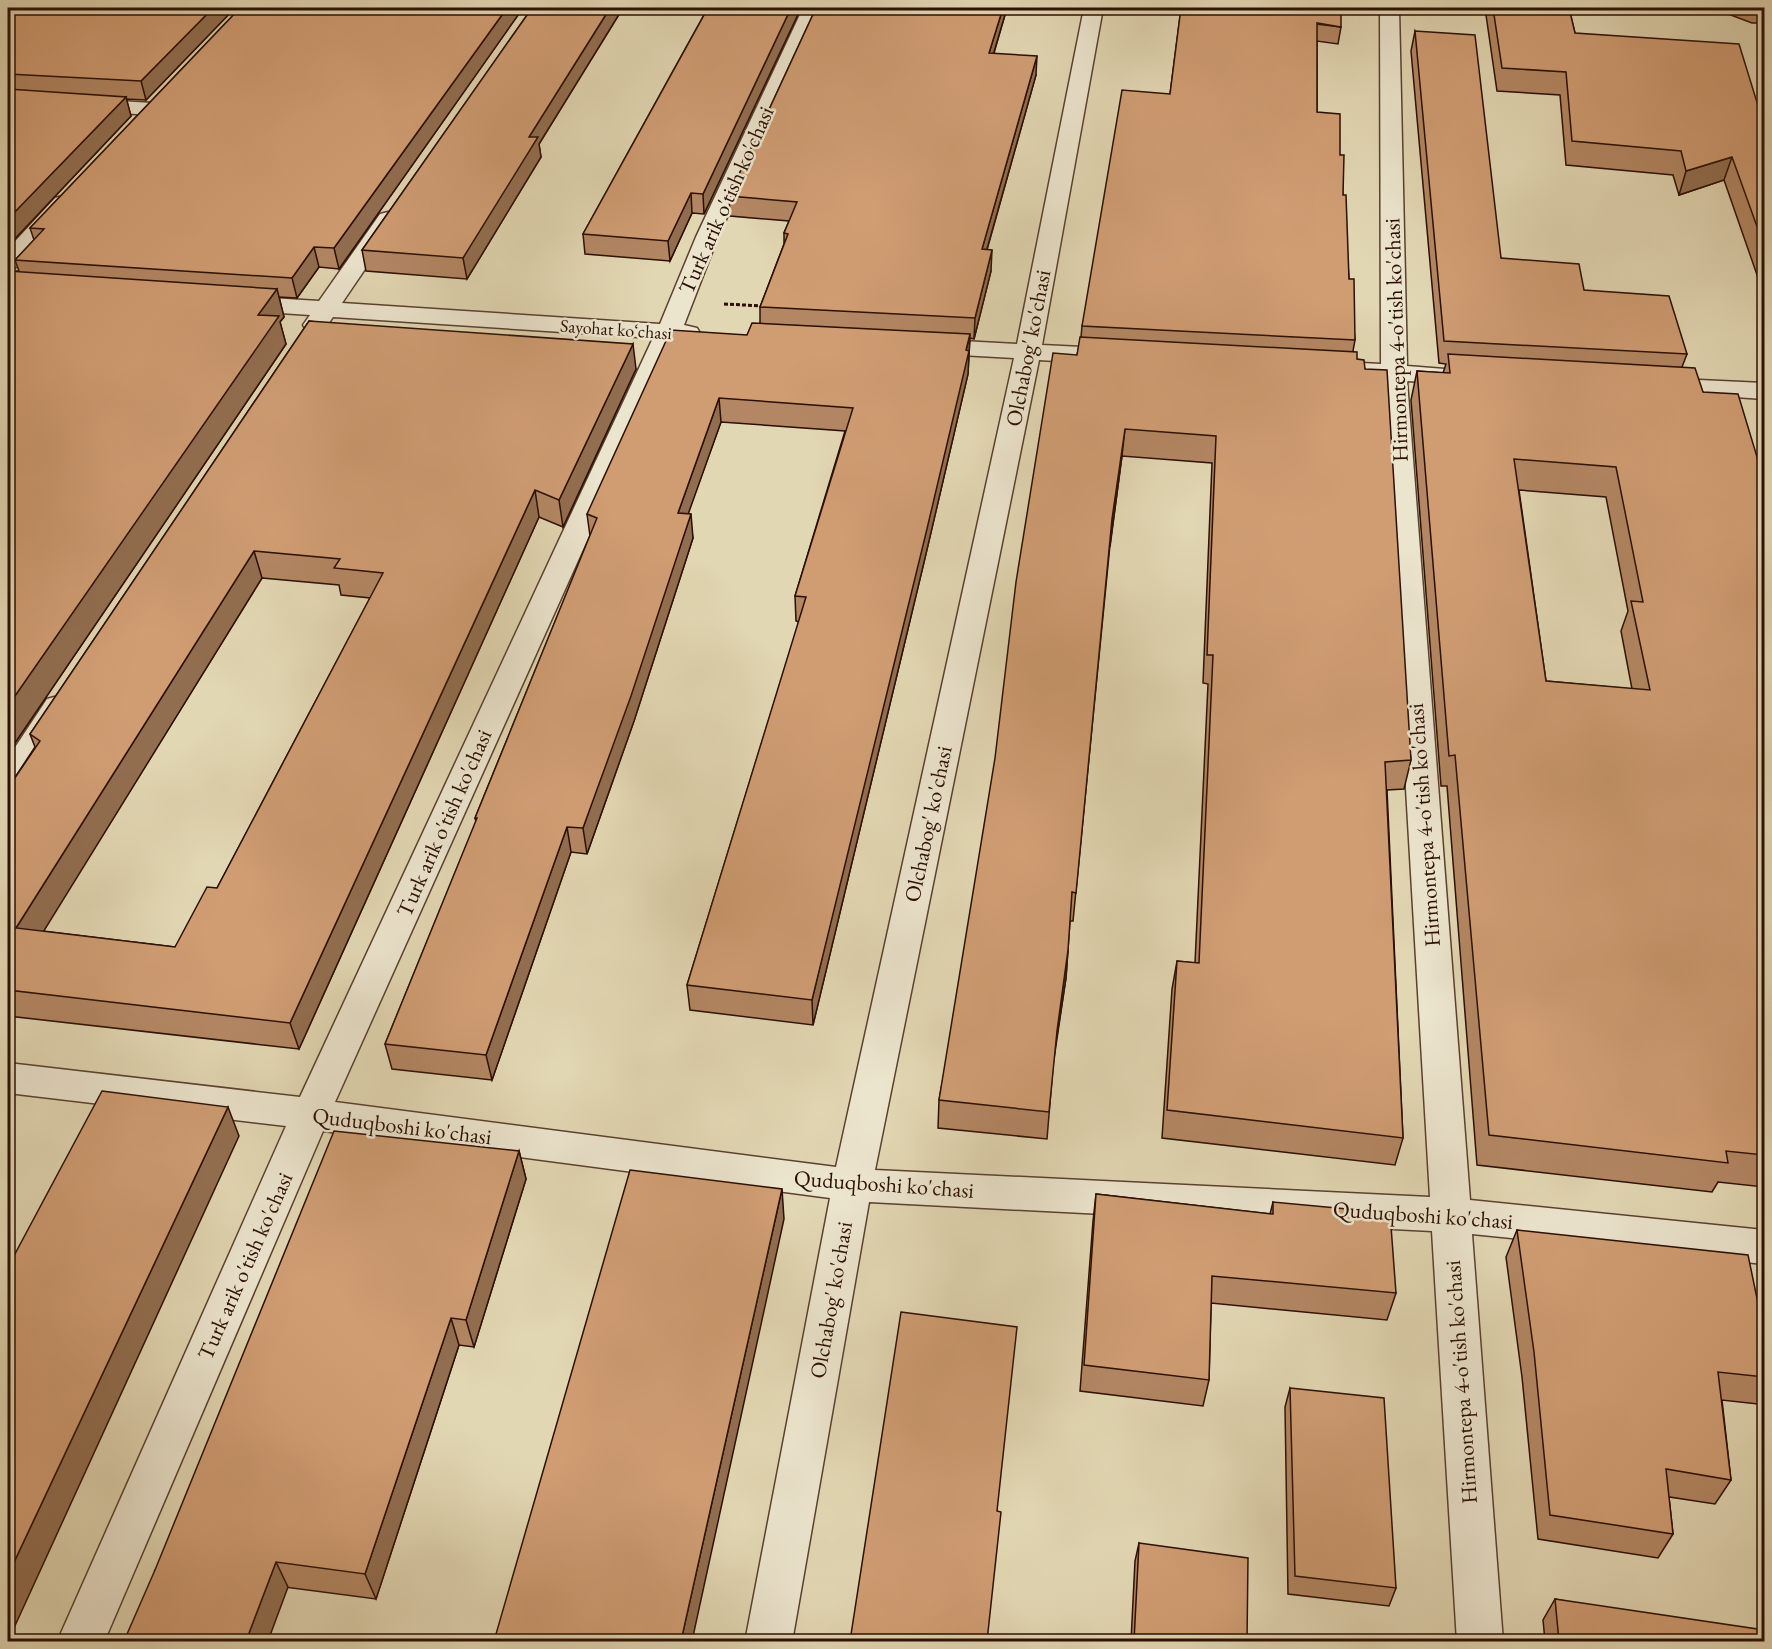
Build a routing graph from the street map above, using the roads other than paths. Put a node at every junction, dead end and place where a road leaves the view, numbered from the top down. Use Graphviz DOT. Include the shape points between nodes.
graph roads {
  1 [pos="813,8"];
  2 [pos="1094,8"];
  3 [pos="1390,8"];
  4 [pos="167,93"];
  5 [pos="8,100"];
  6 [pos="152,109"];
  7 [pos="135,127"];
  8 [pos="78,187"];
  9 [pos="399,203"];
  10 [pos="8,262"];
  11 [pos="219,302"];
  12 [pos="325,309"];
  13 [pos="668,332"];
  14 [pos="714,335"];
  15 [pos="900,345"];
  16 [pos="299,348"];
  17 [pos="1029,352"];
  18 [pos="1146,358"];
  19 [pos="1323,369"];
  20 [pos="1394,373"];
  21 [pos="1488,378"];
  22 [pos="1628,385"];
  23 [pos="1761,391"];
  24 [pos="1764,417"];
  25 [pos="74,683"];
  26 [pos="8,782"];
  27 [pos="8,1078"];
  28 [pos="311,1114"];
  29 [pos="852,1185"];
  30 [pos="1450,1215"];
  31 [pos="1764,1246"];
  32 [pos="80,1641"];
  33 [pos="768,1641"];
  34 [pos="1480,1641"];
  1 -- 13 [label="street, Turk arik o'tish ko'chasi" via="707,237"];
  2 -- 17 [label="street, Olchabog' ko'chasi"];
  3 -- 20 [label="street, Hirmontepa 4-o'tish ko'chasi"];
  4 -- 6 [label="street"];
  5 -- 6 [label="street"];
  6 -- 7 [label="street"];
  8 -- 10 [label="street"];
  9 -- 12 [label="street"];
  11 -- 12 [label="street, Sayohat koʻchasi"];
  12 -- 13 [label="street, Sayohat koʻchasi"];
  12 -- 16 [label="street"];
  13 -- 14 [label="street, Sayohat koʻchasi"];
  13 -- 28 [label="street, Turk arik o'tish ko'chasi"];
  15 -- 17 [label="street"];
  17 -- 18 [label="street"];
  17 -- 29 [label="street, Olchabog' ko'chasi"];
  19 -- 20 [label="street"];
  20 -- 21 [label="street"];
  20 -- 30 [label="street, Hirmontepa 4-o'tish ko'chasi"];
  22 -- 23 [label="street"];
  23 -- 24 [label="street"];
  25 -- 26 [label="street"];
  27 -- 28 [label="street, Quduqboshi ko'chasi"];
  28 -- 29 [label="street, Quduqboshi ko'chasi"];
  28 -- 32 [label="street, Turk arik o'tish ko'chasi"];
  29 -- 30 [label="street, Quduqboshi ko'chasi"];
  29 -- 33 [label="street, Olchabog' ko'chasi"];
  30 -- 31 [label="street, Quduqboshi ko'chasi"];
  30 -- 34 [label="street, Hirmontepa 4-o'tish ko'chasi"];
}
